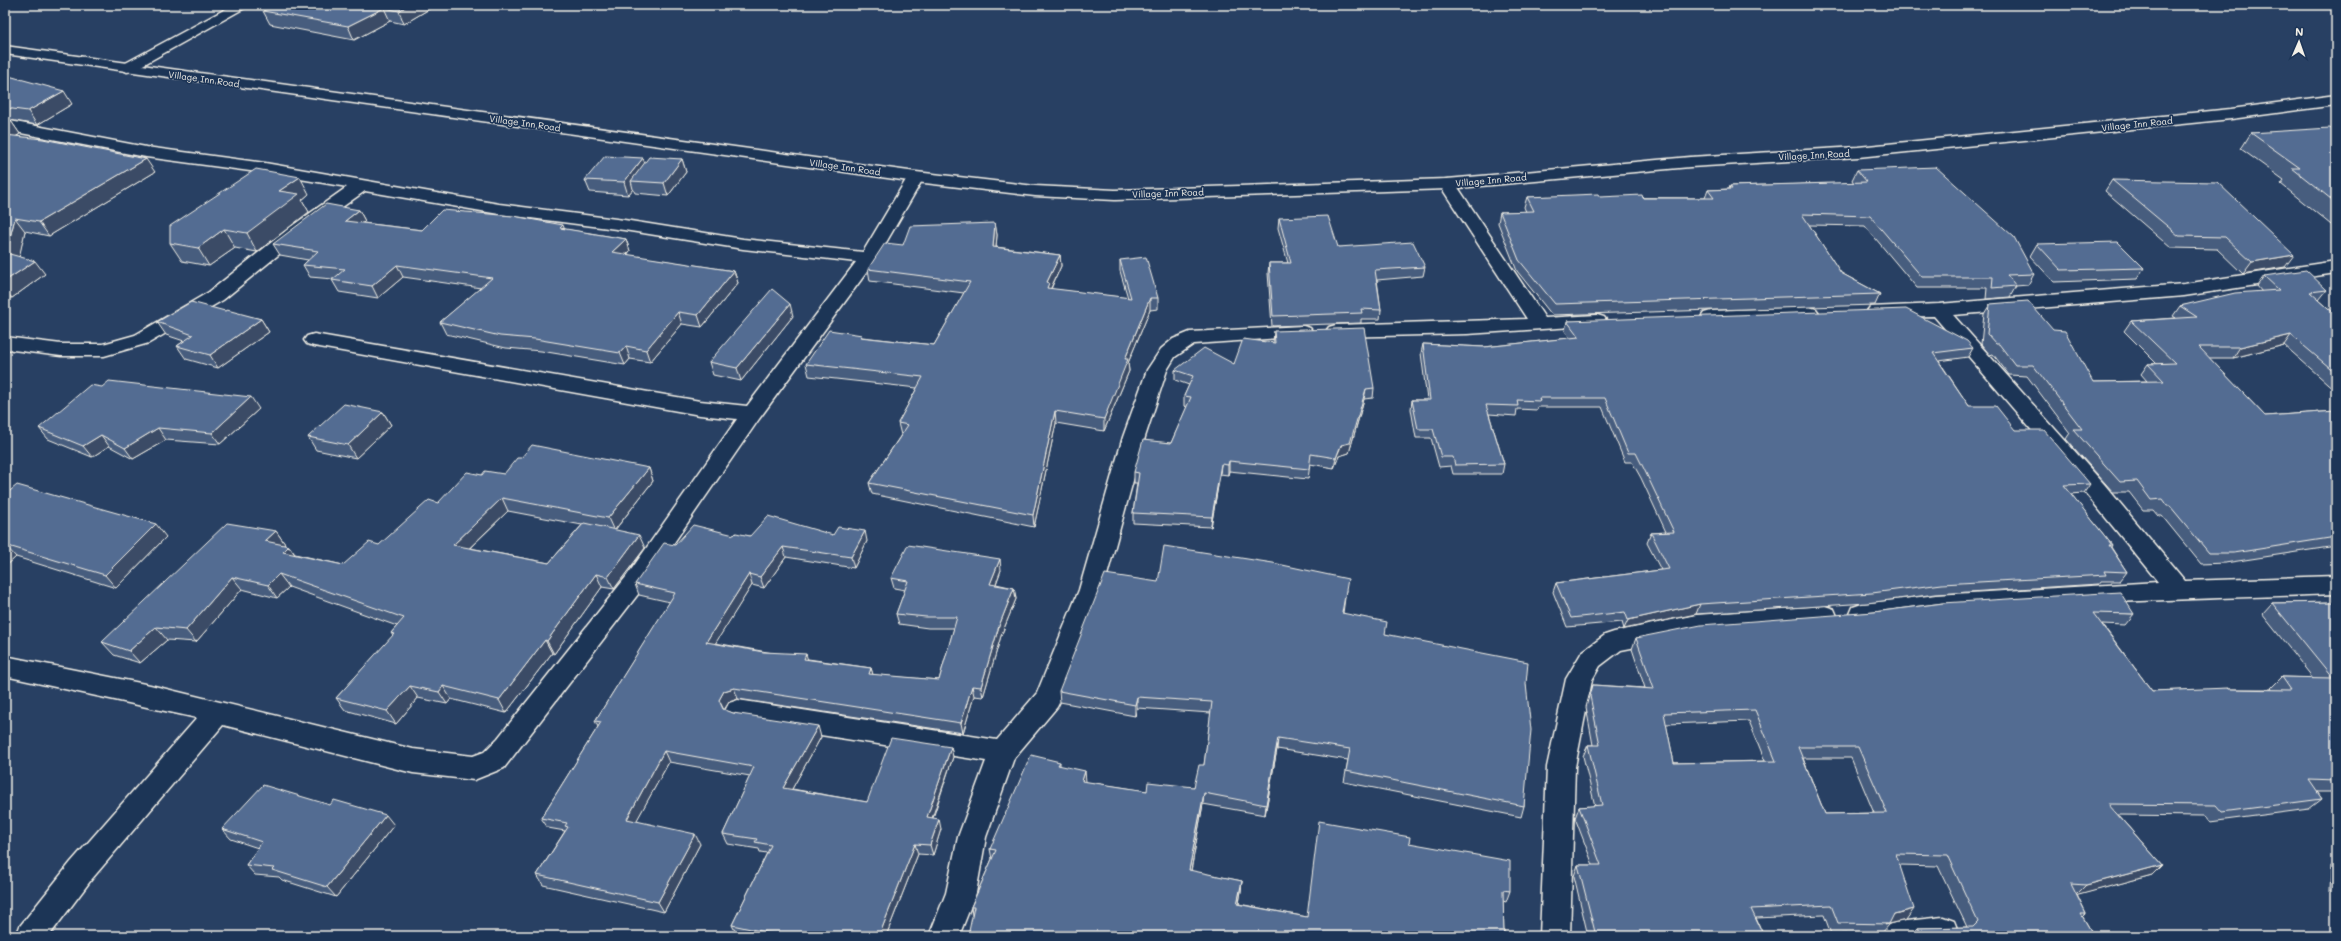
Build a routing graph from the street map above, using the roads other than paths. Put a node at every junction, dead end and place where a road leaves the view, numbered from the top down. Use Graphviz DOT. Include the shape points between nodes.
graph roads {
  1 [pos="243,5"];
  2 [pos="5,50"];
  3 [pos="127,68"];
  4 [pos="2336,100"];
  5 [pos="5,125"];
  6 [pos="916,177"];
  7 [pos="1447,184"];
  8 [pos="362,185"];
  9 [pos="868,258"];
  10 [pos="2336,267"];
  11 [pos="1938,310"];
  12 [pos="1854,312"];
  13 [pos="1830,313"];
  14 [pos="1694,317"];
  15 [pos="1618,321"];
  16 [pos="1539,323"];
  17 [pos="314,340"];
  18 [pos="5,343"];
  19 [pos="752,414"];
  20 [pos="2336,585"];
  21 [pos="2179,591"];
  22 [pos="5,666"];
  23 [pos="738,711"];
  24 [pos="217,714"];
  25 [pos="1003,752"];
  26 [pos="1951,930"];
  27 [pos="31,936"];
  28 [pos="944,936"];
  29 [pos="1555,936"];
  30 [pos="1897,936"];
  1 -- 3 [label="street"];
  2 -- 3 [label="street, Village Inn Road"];
  3 -- 6 [label="street, Village Inn Road"];
  4 -- 7 [label="street, Village Inn Road" via="2223,115 1964,142"];
  5 -- 8 [label="street" via="138,150"];
  6 -- 7 [label="street, Village Inn Road" via="1035,191 1115,195"];
  6 -- 9 [label="street"];
  7 -- 16 [label="street"];
  8 -- 9 [label="street" via="499,209 743,244"];
  8 -- 18 [label="street" via="298,230 216,296 142,339 127,345 96,350 61,350"];
  9 -- 19 [label="street"];
  10 -- 11 [label="street" via="2184,290"];
  11 -- 12 [label="street"];
  11 -- 21 [label="street" via="2096,490"];
  13 -- 14 [label="street"];
  15 -- 16 [label="street"];
  16 -- 25 [label="street" via="1467,328 1206,336 1180,343 1168,353 1157,370 1130,452 1091,590 1048,699"];
  17 -- 19 [label="street" via="700,408"];
  19 -- 24 [label="street" via="634,583 494,760 474,768 413,761"];
  20 -- 21 [label="street"];
  21 -- 29 [label="street" via="2084,594 1936,604 1867,613 1696,625 1614,642 1591,658 1579,679 1571,709 1561,767"];
  22 -- 24 [label="street" via="150,696"];
  23 -- 25 [label="street"];
  24 -- 27 [label="street" via="81,871"];
  25 -- 28 [label="street" via="972,837 961,893"];
  26 -- 30 [label="street"];
}
